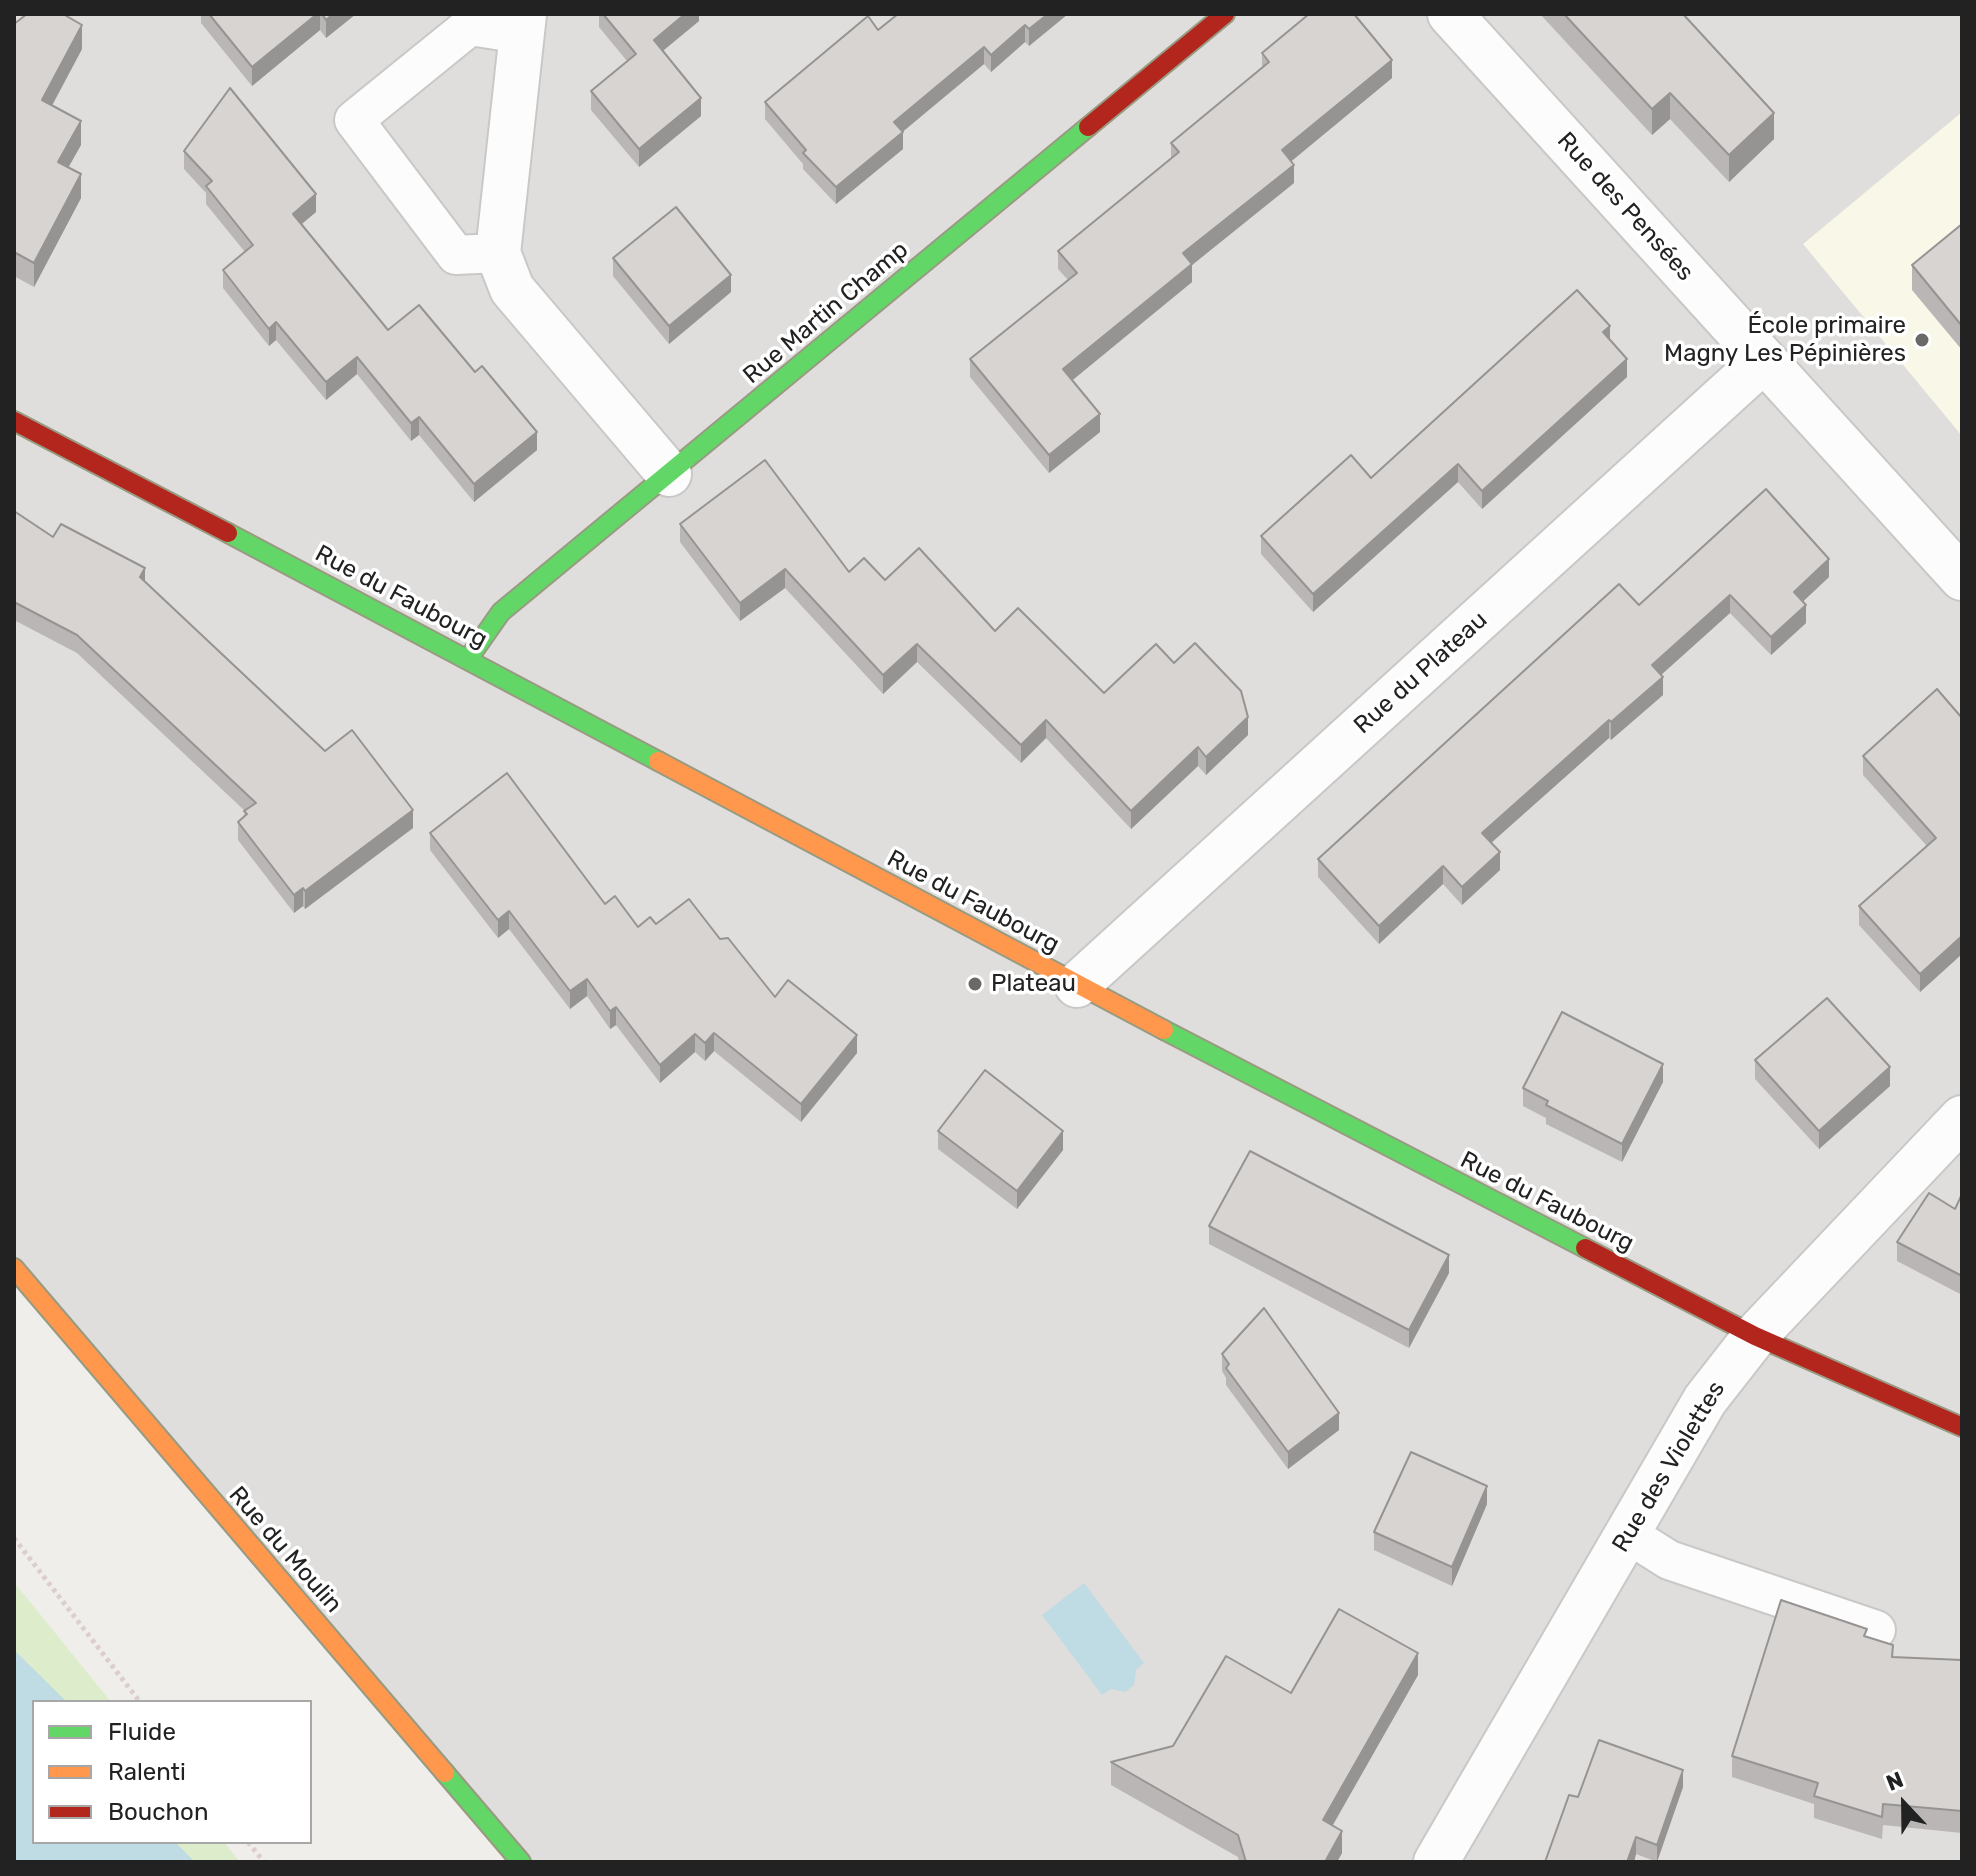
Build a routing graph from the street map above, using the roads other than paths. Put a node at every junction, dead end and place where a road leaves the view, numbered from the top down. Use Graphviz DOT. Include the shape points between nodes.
graph roads {
  1 [pos="1225,14"];
  2 [pos="1450,14"];
  3 [pos="523,24"];
  4 [pos="498,253"];
  5 [pos="1764,360"];
  6 [pos="14,421"];
  7 [pos="669,474"];
  8 [pos="1962,578"];
  9 [pos="468,659"];
  10 [pos="1077,985"];
  11 [pos="1962,1118"];
  12 [pos="14,1268"];
  13 [pos="1755,1336"];
  14 [pos="1962,1427"];
  15 [pos="1628,1534"];
  16 [pos="1876,1630"];
  17 [pos="521,1862"];
  18 [pos="1436,1862"];
  1 -- 7 [label="main road, Rue Martin Champ"];
  2 -- 5 [label="street, Rue des Pensées"];
  3 -- 4 [label="street"];
  3 -- 4 [label="lane" via="470,26 354,120 456,255"];
  4 -- 7 [label="street" via="512,289"];
  5 -- 8 [label="street, Rue des Pensées"];
  5 -- 10 [label="street, Rue du Plateau"];
  6 -- 9 [label="main road, Rue du Faubourg"];
  7 -- 9 [label="main road, Rue Martin Champ" via="501,612"];
  9 -- 10 [label="main road, Rue du Faubourg"];
  10 -- 13 [label="main road, Rue du Faubourg"];
  11 -- 13 [label="street, Rue des Violettes"];
  12 -- 17 [label="main road, Rue du Moulin"];
  13 -- 14 [label="main road, Rue du Faubourg"];
  13 -- 15 [label="street, Rue des Violettes" via="1705,1400"];
  15 -- 16 [label="lane" via="1669,1560"];
  15 -- 18 [label="street, Rue des Violettes"];
}
